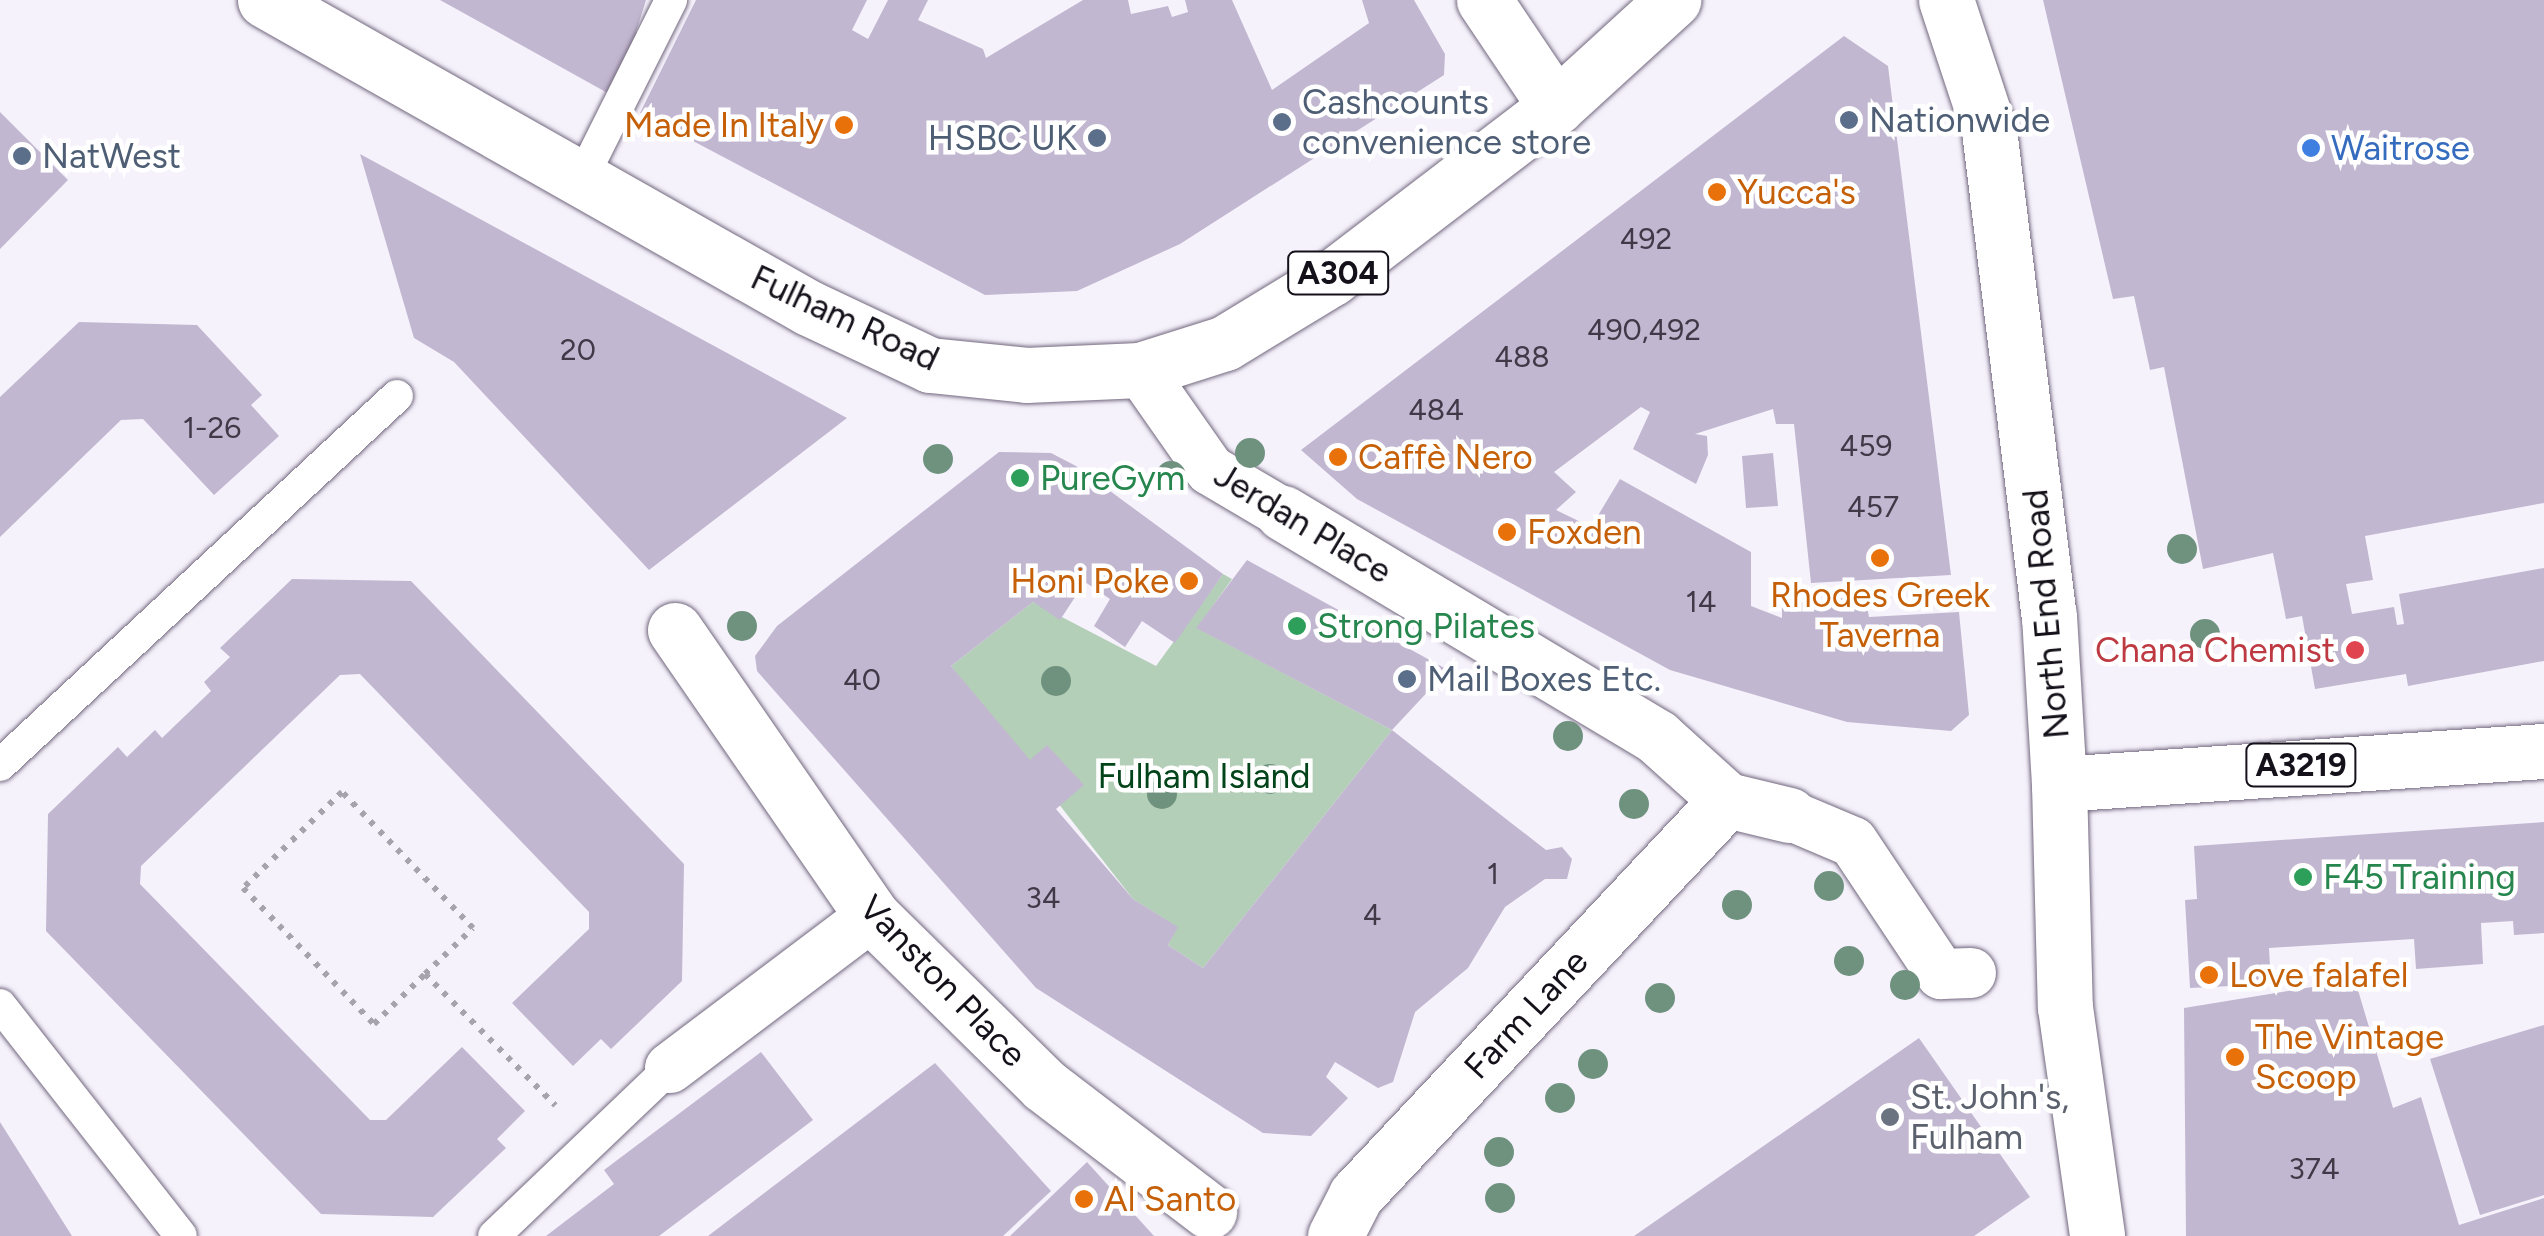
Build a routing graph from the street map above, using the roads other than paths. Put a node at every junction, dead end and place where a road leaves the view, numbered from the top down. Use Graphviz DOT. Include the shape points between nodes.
graph roads {
  1 [pos="266,0"];
  2 [pos="672,0"];
  3 [pos="1484,0"];
  4 [pos="1673,0"];
  5 [pos="1946,0"];
  6 [pos="1556,107"];
  7 [pos="582,178"];
  8 [pos="1140,370"];
  9 [pos="398,396"];
  10 [pos="1284,513"];
  11 [pos="676,630"];
  12 [pos="2544,751"];
  13 [pos="0,764"];
  14 [pos="2059,784"];
  15 [pos="1727,800"];
  16 [pos="1789,815"];
  17 [pos="872,916"];
  18 [pos="1971,973"];
  19 [pos="0,1005"];
  20 [pos="670,1068"];
  21 [pos="1217,1224"];
  22 [pos="180,1236"];
  23 [pos="494,1236"];
  24 [pos="1336,1236"];
  25 [pos="2097,1236"];
  1 -- 7 [label="main road, Fulham Road / A304"];
  2 -- 7 [label="lane"];
  3 -- 6 [label="main road"];
  4 -- 6 [label="main road, Fulham Road / A304"];
  5 -- 14 [label="main road, North End Road" via="1992,148 2050,616"];
  6 -- 8 [label="main road, Fulham Road / A304" via="1332,278 1225,343"];
  7 -- 8 [label="main road, Fulham Road / A304" via="808,308 930,365 1026,376"];
  8 -- 10 [label="street, Jerdan Place" via="1210,470"];
  9 -- 13 [label="lane"];
  10 -- 15 [label="main road, Jerdan Place" via="1657,737"];
  11 -- 17 [label="main road, Vanston Place"];
  12 -- 14 [label="main road, A3219"];
  14 -- 25 [label="main road, North End Road" via="2065,1007"];
  15 -- 16 [label="main road, Jerdan Place"];
  15 -- 24 [label="main road, Farm Lane" via="1356,1195"];
  16 -- 18 [label="street, Jerdan Place" via="1853,842 1940,974"];
  17 -- 20 [label="street"];
  17 -- 21 [label="main road, Vanston Place" via="1044,1084"];
  19 -- 22 [label="lane"];
  20 -- 23 [label="lane"];
}
